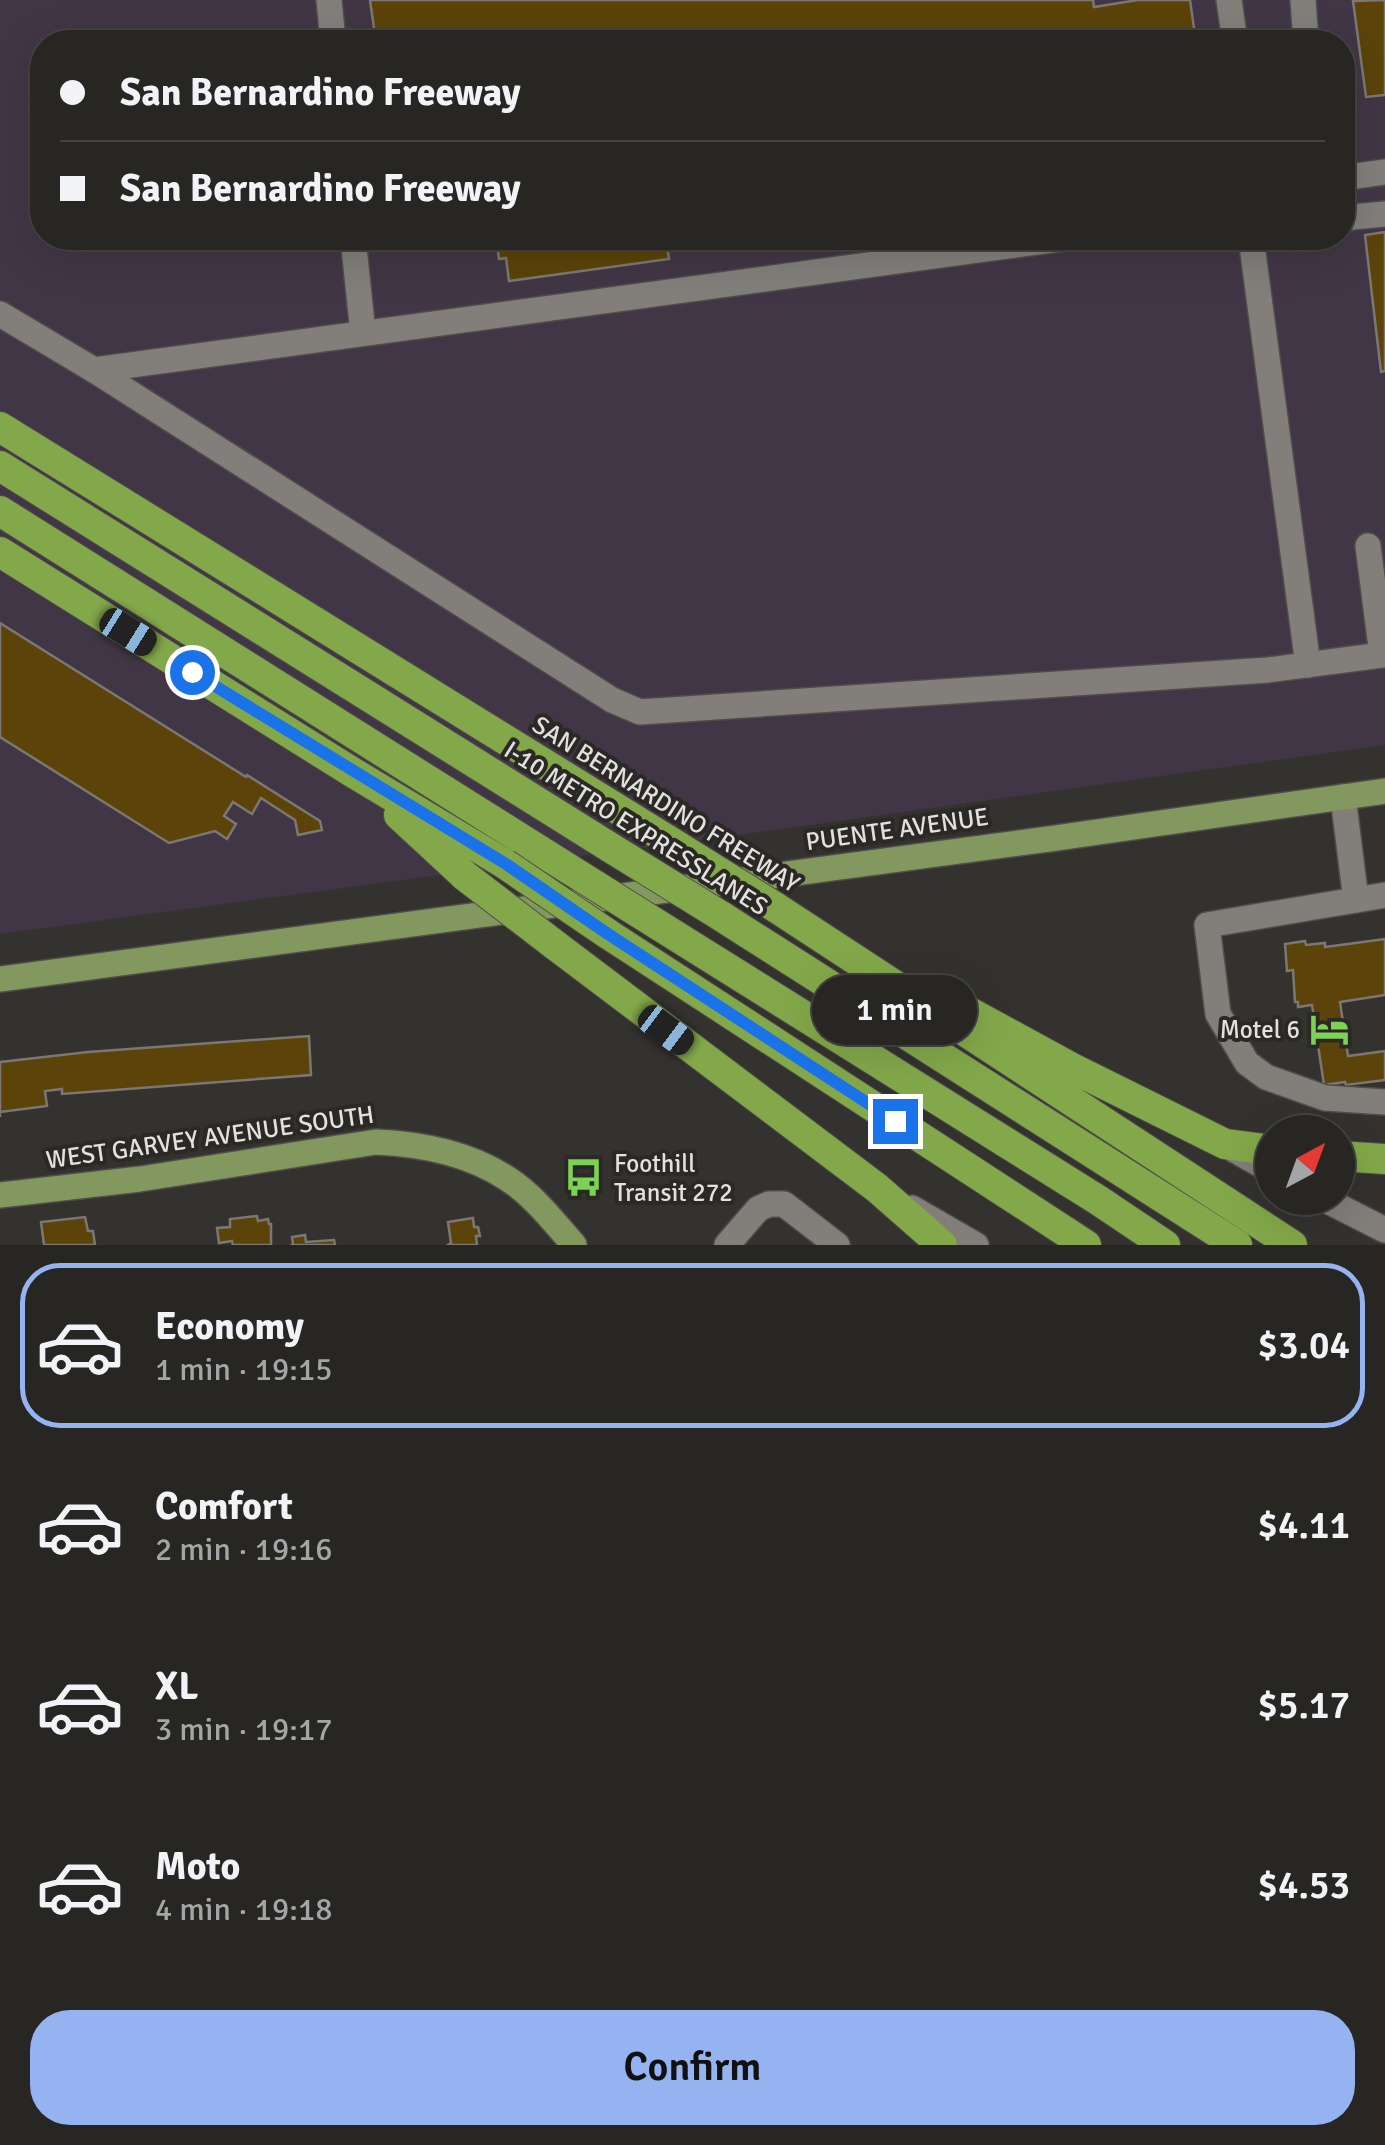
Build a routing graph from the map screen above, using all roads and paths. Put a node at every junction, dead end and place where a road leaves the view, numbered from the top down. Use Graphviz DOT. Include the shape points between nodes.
graph roads {
  1 [pos="328,0"];
  2 [pos="1229,0"];
  3 [pos="1304,0"];
  4 [pos="332,30"];
  5 [pos="1233,30"];
  6 [pos="1305,30"];
  7 [pos="1385,172"];
  8 [pos="1355,176"];
  9 [pos="1385,214"];
  10 [pos="1355,217"];
  11 [pos="354,250"];
  12 [pos="978,250"];
  13 [pos="1253,250"];
  14 [pos="0,314"];
  15 [pos="363,333"];
  16 [pos="94,370"];
  17 [pos="0,427"];
  18 [pos="0,466"];
  19 [pos="0,511"];
  20 [pos="1368,546"];
  21 [pos="0,552"];
  22 [pos="1308,665"];
  23 [pos="352,772"];
  24 [pos="1385,791"];
  25 [pos="1343,797"];
  26 [pos="1385,896"];
  27 [pos="1356,900"];
  28 [pos="774,907"];
  29 [pos="0,979"];
  30 [pos="1385,1102"];
  31 [pos="1225,1144"];
  32 [pos="1255,1148"];
  33 [pos="1355,1157"];
  34 [pos="1385,1159"];
  35 [pos="1255,1161"];
  36 [pos="877,1188"];
  37 [pos="0,1195"];
  38 [pos="1355,1215"];
  39 [pos="1385,1230"];
  40 [pos="574,1245"];
  41 [pos="727,1245"];
  42 [pos="837,1245"];
  43 [pos="942,1245"];
  44 [pos="976,1245"];
  45 [pos="1086,1245"];
  46 [pos="1165,1245"];
  47 [pos="1237,1245"];
  48 [pos="1292,1245"];
  1 -- 4 [label="lane"];
  2 -- 5 [label="lane"];
  3 -- 6 [label="lane"];
  7 -- 8 [label="lane"];
  9 -- 10 [label="lane"];
  11 -- 15 [label="lane"];
  12 -- 15 [label="lane"];
  13 -- 22 [label="lane"];
  14 -- 16 [label="lane"];
  15 -- 16 [label="lane"];
  16 -- 22 [label="lane" via="640,712"];
  17 -- 28 [label="highway, SAN BERNARDINO FREEWAY, bridge"];
  18 -- 47 [label="highway, I-10 METRO EXPRESSLANES, bridge"];
  19 -- 46 [label="highway, bridge"];
  20 -- 22 [label="lane" via="1382,655"];
  21 -- 23 [label="highway"];
  23 -- 36 [label="highway, bridge" via="464,876"];
  23 -- 45 [label="highway, bridge" via="506,864"];
  24 -- 25 [label="main road, PUENTE AVENUE"];
  25 -- 27 [label="lane"];
  25 -- 29 [label="main road, PUENTE AVENUE"];
  26 -- 27 [label="lane"];
  27 -- 30 [label="lane" via="1207,925 1218,1014 1247,1063 1266,1077 1325,1098"];
  28 -- 31 [label="highway"];
  28 -- 48 [label="highway, SAN BERNARDINO FREEWAY"];
  31 -- 32 [label="highway"];
  31 -- 35 [label="lane"];
  33 -- 34 [label="highway"];
  36 -- 43 [label="highway"];
  36 -- 44 [label="lane"];
  37 -- 40 [label="main road, WEST GARVEY AVENUE SOUTH" via="376,1142 410,1144 511,1180"];
  38 -- 39 [label="lane"];
  41 -- 42 [label="lane" via="769,1204 784,1204"];
}
